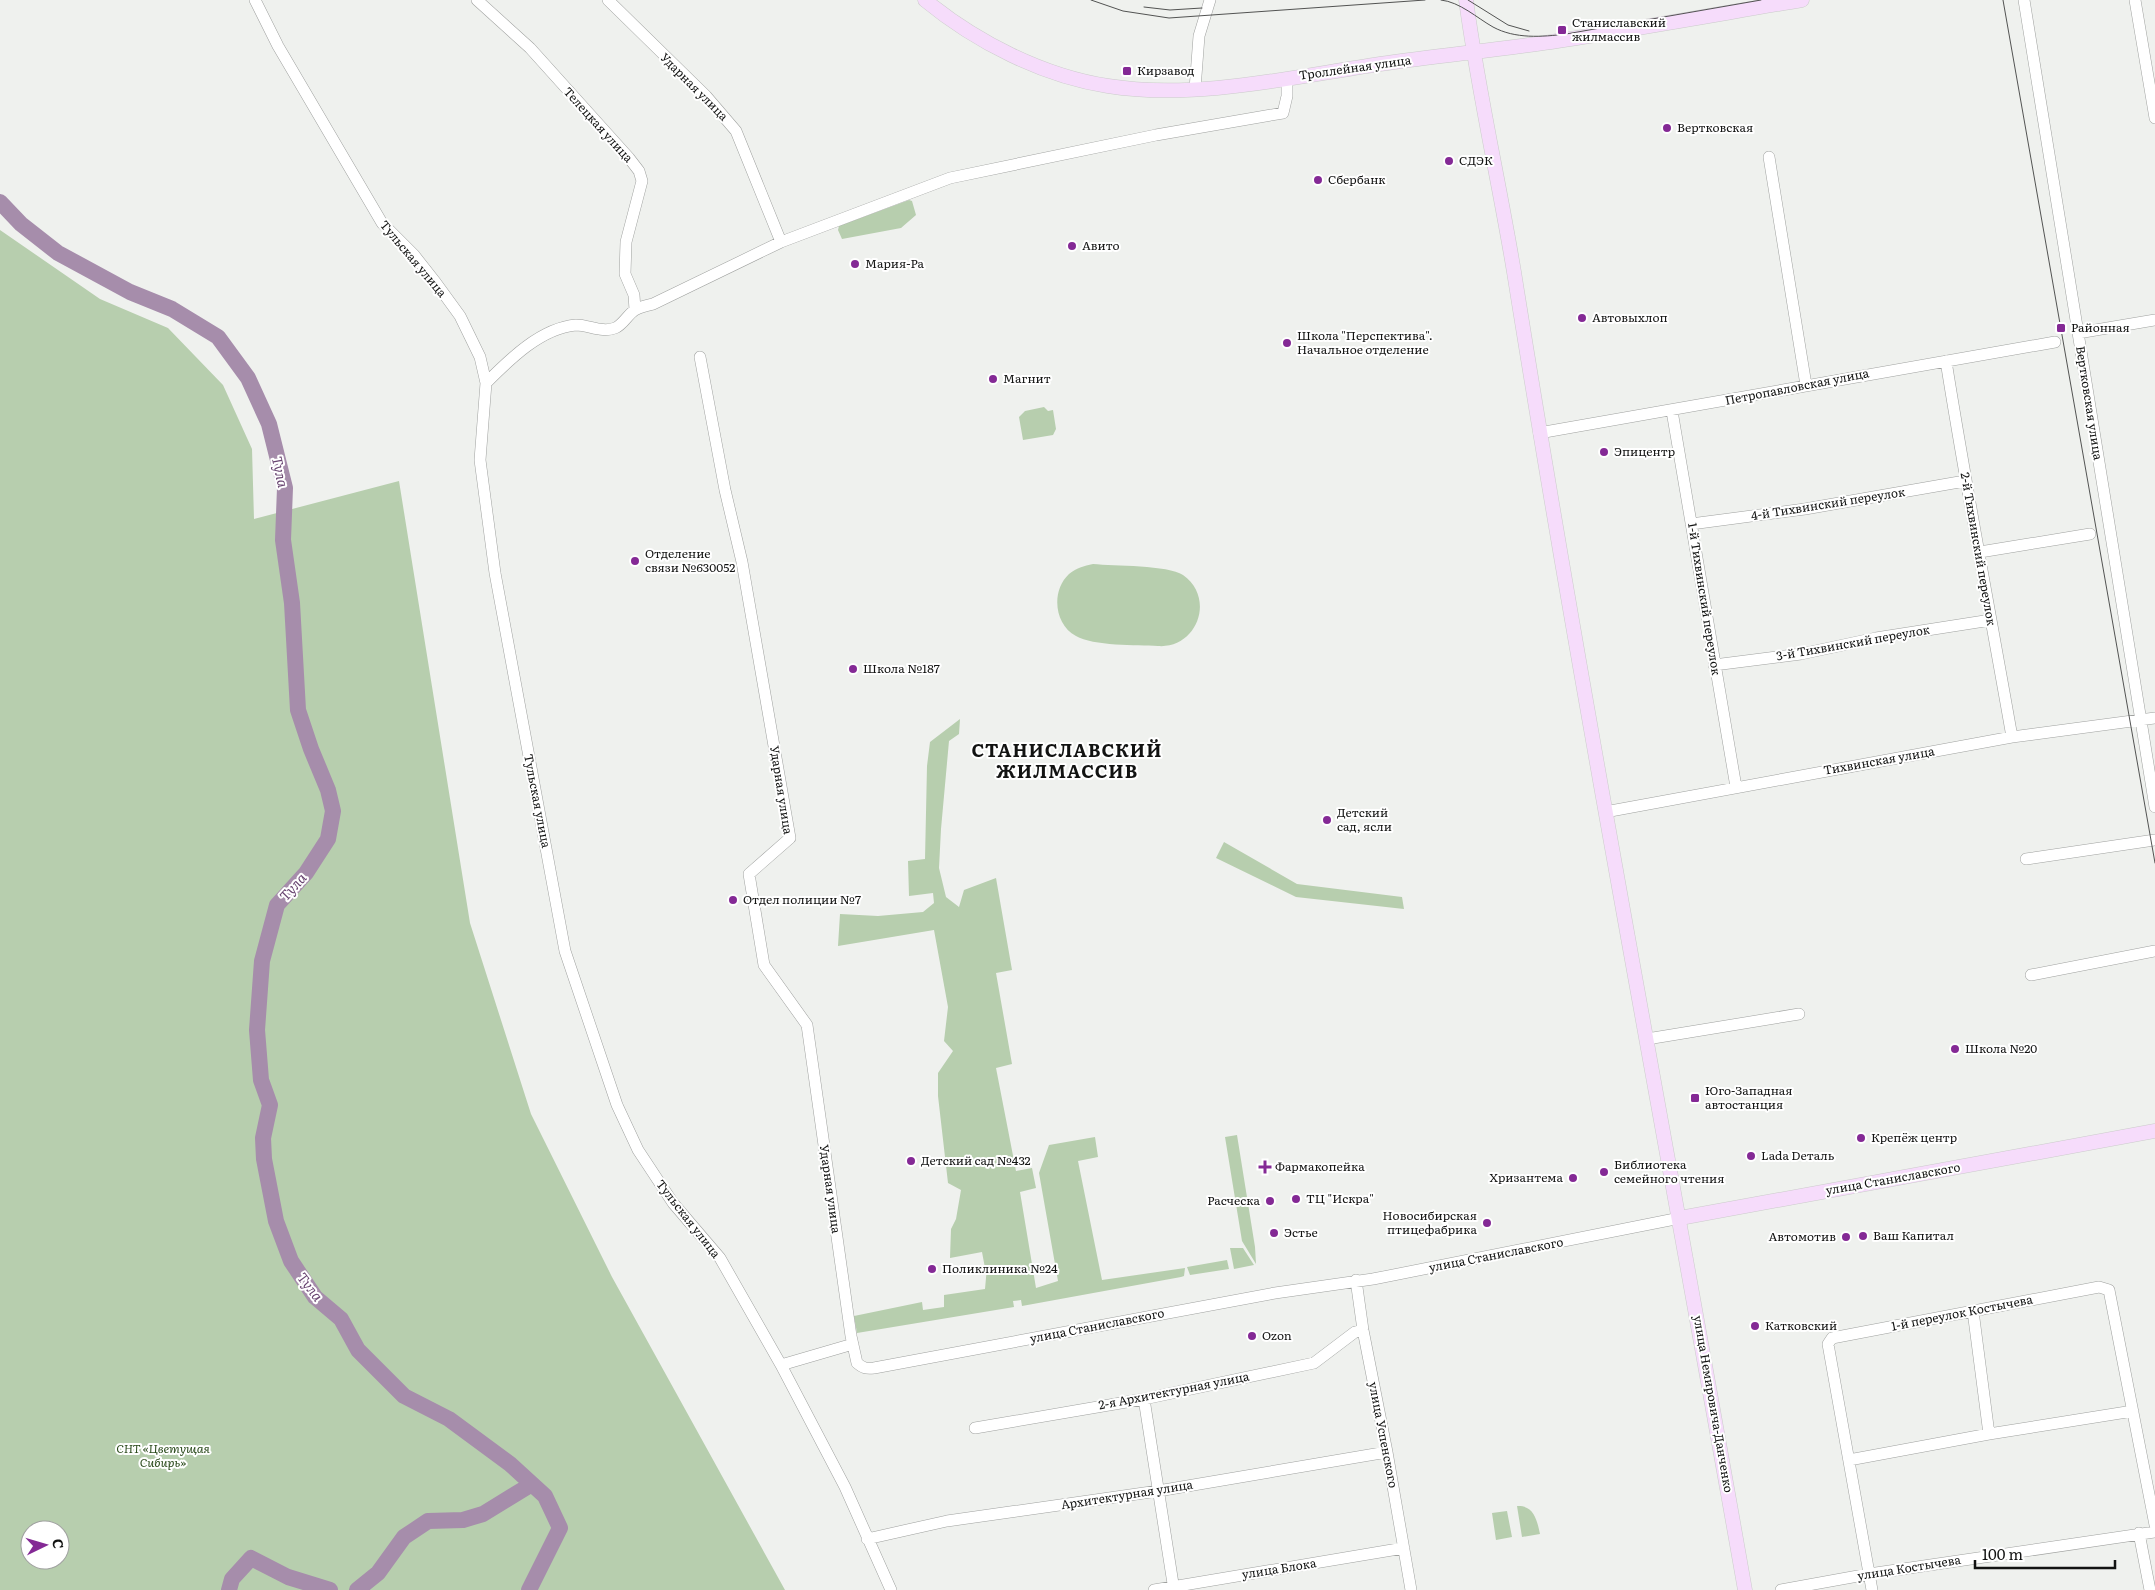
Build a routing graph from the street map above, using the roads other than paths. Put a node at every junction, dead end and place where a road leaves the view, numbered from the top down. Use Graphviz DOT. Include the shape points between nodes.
graph roads {
  1 [pos="255,0"];
  2 [pos="477,0"];
  3 [pos="608,0"];
  4 [pos="925,0"];
  5 [pos="1210,0"];
  6 [pos="1466,0"];
  7 [pos="1802,0"];
  8 [pos="2024,0"];
  9 [pos="2134,0"];
  10 [pos="1474,51"];
  11 [pos="1287,78"];
  12 [pos="1195,88"];
  13 [pos="2155,118"];
  14 [pos="1769,157"];
  15 [pos="781,242"];
  16 [pos="635,310"];
  17 [pos="2155,320"];
  18 [pos="2078,333"];
  19 [pos="2054,342"];
  20 [pos="700,357"];
  21 [pos="1946,361"];
  22 [pos="486,383"];
  23 [pos="1806,385"];
  24 [pos="1672,411"];
  25 [pos="1540,433"];
  26 [pos="1965,481"];
  27 [pos="1691,524"];
  28 [pos="2090,534"];
  29 [pos="1980,552"];
  30 [pos="1992,620"];
  31 [pos="1714,665"];
  32 [pos="2155,718"];
  33 [pos="2140,721"];
  34 [pos="2012,737"];
  35 [pos="1736,787"];
  36 [pos="2155,807"];
  37 [pos="1605,812"];
  38 [pos="2155,840"];
  39 [pos="2026,859"];
  40 [pos="2155,952"];
  41 [pos="2030,975"];
  42 [pos="1799,1014"];
  43 [pos="1647,1039"];
  44 [pos="2155,1131"];
  45 [pos="1680,1218"];
  46 [pos="1356,1280"];
  47 [pos="1973,1310"];
  48 [pos="1363,1330"];
  49 [pos="853,1344"];
  50 [pos="781,1365"];
  51 [pos="1144,1399"];
  52 [pos="2132,1411"];
  53 [pos="974,1428"];
  54 [pos="1989,1434"];
  55 [pos="1387,1452"];
  56 [pos="1850,1460"];
  57 [pos="1158,1491"];
  58 [pos="2155,1525"];
  59 [pos="2155,1532"];
  60 [pos="2139,1533"];
  61 [pos="866,1539"];
  62 [pos="1404,1548"];
  63 [pos="1869,1574"];
  64 [pos="1174,1588"];
  65 [pos="891,1590"];
  66 [pos="1154,1590"];
  67 [pos="1411,1590"];
  68 [pos="1745,1590"];
  69 [pos="1781,1590"];
  70 [pos="1872,1590"];
  71 [pos="2150,1590"];
  1 -- 22 [label="street, Тульская улица" via="278,46 382,223 414,255 460,316 480,357"];
  2 -- 16 [label="street, Телецкая улица" via="530,48 639,171 642,181 626,242 626,274 634,295"];
  3 -- 15 [label="street, Ударная улица" via="706,96 736,131"];
  4 -- 12 [label="main road, Троллейная улица" via="979,37 1074,79 1151,90"];
  5 -- 12 [label="street" via="1199,36"];
  6 -- 10 [label="main road, улица Немировича-Данченко"];
  7 -- 10 [label="main road, Троллейная улица" via="1558,41"];
  8 -- 18 [label="street, Вертковская улица"];
  9 -- 13 [label="street"];
  10 -- 11 [label="main road, Троллейная улица"];
  10 -- 25 [label="main road, улица Немировича-Данченко" via="1500,186"];
  11 -- 12 [label="main road, Троллейная улица"];
  11 -- 15 [label="street" via="1283,113 1156,135 950,178"];
  14 -- 23 [label="street"];
  15 -- 16 [label="street" via="654,304"];
  16 -- 22 [label="street" via="616,328 578,325 548,334 507,362"];
  17 -- 18 [label="street"];
  18 -- 33 [label="street, Вертковская улица"];
  19 -- 21 [label="street, Петропавловская улица"];
  20 -- 49 [label="street, Ударная улица" via="742,562 790,838 748,874 764,965 806,1025"];
  21 -- 23 [label="street, Петропавловская улица"];
  21 -- 26 [label="street, 2-й Тихвинский переулок"];
  22 -- 50 [label="street, Тульская улица" via="480,460 496,573 565,951 617,1105 638,1150 673,1203 720,1258"];
  23 -- 24 [label="street, Петропавловская улица"];
  24 -- 25 [label="street, Петропавловская улица"];
  24 -- 27 [label="street, 1-й Тихвинский переулок"];
  25 -- 37 [label="main road, улица Немировича-Данченко"];
  26 -- 27 [label="street, 4-й Тихвинский переулок" via="1805,509"];
  26 -- 29 [label="street, 2-й Тихвинский переулок"];
  27 -- 31 [label="street, 1-й Тихвинский переулок"];
  28 -- 29 [label="street"];
  29 -- 30 [label="street, 2-й Тихвинский переулок"];
  30 -- 31 [label="street, 3-й Тихвинский переулок" via="1876,638 1801,654"];
  30 -- 34 [label="street, 2-й Тихвинский переулок"];
  31 -- 35 [label="street, 1-й Тихвинский переулок"];
  32 -- 33 [label="street, Тихвинская улица"];
  33 -- 34 [label="street, Тихвинская улица"];
  33 -- 36 [label="street, Вертковская улица"];
  34 -- 35 [label="street, Тихвинская улица"];
  35 -- 37 [label="street, Тихвинская улица"];
  37 -- 43 [label="main road, улица Немировича-Данченко"];
  38 -- 39 [label="street"];
  40 -- 41 [label="street"];
  42 -- 43 [label="street"];
  43 -- 45 [label="main road, улица Немировича-Данченко"];
  44 -- 45 [label="main road, улица Станиславского"];
  45 -- 46 [label="street, улица Станиславского"];
  45 -- 68 [label="main road, улица Немировича-Данченко"];
  46 -- 48 [label="street, улица Успенского"];
  46 -- 49 [label="street, улица Станиславского" via="868,1369 857,1363"];
  47 -- 52 [label="street, 1-й переулок Костычева" via="2099,1287 2109,1290"];
  47 -- 54 [label="street"];
  47 -- 56 [label="street, 1-й переулок Костычева" via="1832,1338 1828,1344"];
  48 -- 51 [label="street, 2-я Архитектурная улица" via="1354,1332 1314,1363"];
  48 -- 55 [label="street, улица Успенского"];
  49 -- 50 [label="street"];
  50 -- 61 [label="street, Тульская улица" via="845,1487"];
  51 -- 53 [label="street, 2-я Архитектурная улица"];
  51 -- 57 [label="street"];
  52 -- 54 [label="street"];
  52 -- 58 [label="street, 1-й переулок Костычева"];
  54 -- 56 [label="street"];
  55 -- 57 [label="street, Архитектурная улица"];
  55 -- 62 [label="street, улица Успенского"];
  56 -- 63 [label="street, 1-й переулок Костычева"];
  57 -- 61 [label="street, Архитектурная улица" via="947,1521"];
  57 -- 64 [label="street"];
  59 -- 60 [label="street, улица Костычева"];
  60 -- 63 [label="street, улица Костычева"];
  60 -- 71 [label="street"];
  61 -- 65 [label="street, Тульская улица"];
  62 -- 64 [label="street, улица Блока"];
  62 -- 67 [label="street, улица Успенского"];
  63 -- 69 [label="street, улица Костычева"];
  63 -- 70 [label="street, 1-й переулок Костычева"];
  64 -- 66 [label="street, улица Блока"];
}
